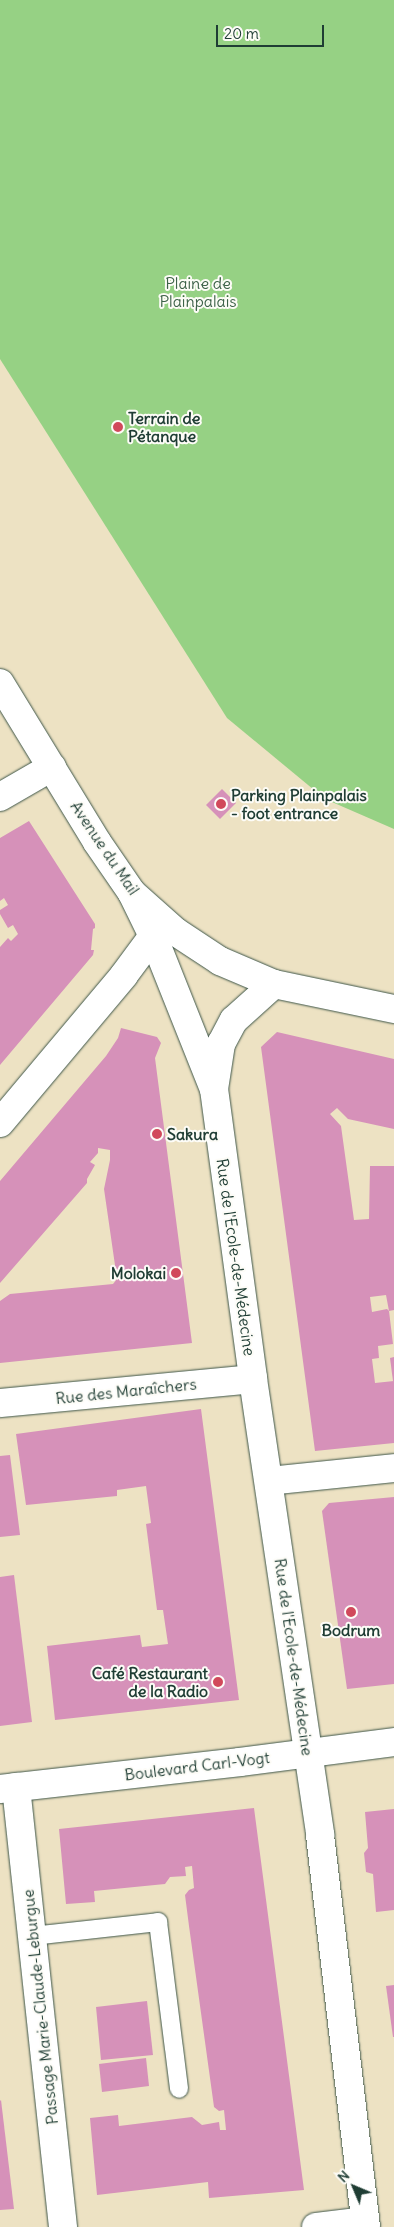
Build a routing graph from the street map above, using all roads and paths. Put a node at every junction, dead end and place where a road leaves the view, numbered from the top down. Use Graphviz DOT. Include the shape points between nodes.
graph roads {
  1 [pos="0,683"];
  2 [pos="52,767"];
  3 [pos="0,798"];
  4 [pos="132,894"];
  5 [pos="153,936"];
  6 [pos="274,984"];
  7 [pos="394,1009"];
  8 [pos="214,1089"];
  9 [pos="0,1123"];
  10 [pos="253,1379"];
  11 [pos="0,1403"];
  12 [pos="394,1468"];
  13 [pos="269,1481"];
  14 [pos="394,1742"];
  15 [pos="308,1753"];
  16 [pos="8,1788"];
  17 [pos="32,1936"];
  18 [pos="179,2089"];
  19 [pos="366,2224"];
  20 [pos="63,2227"];
  21 [pos="316,2227"];
  1 -- 2 [label="street, Avenue du Mail"];
  2 -- 3 [label="street"];
  2 -- 4 [label="street, Avenue du Mail"];
  4 -- 5 [label="street"];
  4 -- 6 [label="street, Avenue du Mail" via="176,932 220,961"];
  5 -- 8 [label="street"];
  5 -- 9 [label="street"];
  6 -- 7 [label="street, Avenue du Mail"];
  6 -- 8 [label="street" via="234,1020 221,1044"];
  8 -- 10 [label="street, Rue de l'Ecole-de-Médecine"];
  10 -- 11 [label="street, Rue des Maraîchers"];
  10 -- 13 [label="street, Rue de l'Ecole-de-Médecine"];
  12 -- 13 [label="street"];
  13 -- 15 [label="street, Rue de l'Ecole-de-Médecine"];
  14 -- 15 [label="street, Boulevard Carl-Vogt"];
  15 -- 16 [label="street, Boulevard Carl-Vogt"];
  15 -- 19 [label="street, Rue de l'Ecole-de-Médecine" via="334,1942"];
  16 -- 17 [label="street, Passage Marie-Claude-Leburgue"];
  17 -- 18 [label="lane" via="158,1922"];
  17 -- 20 [label="street, Passage Marie-Claude-Leburgue"];
  19 -- 21 [label="street"];
}
